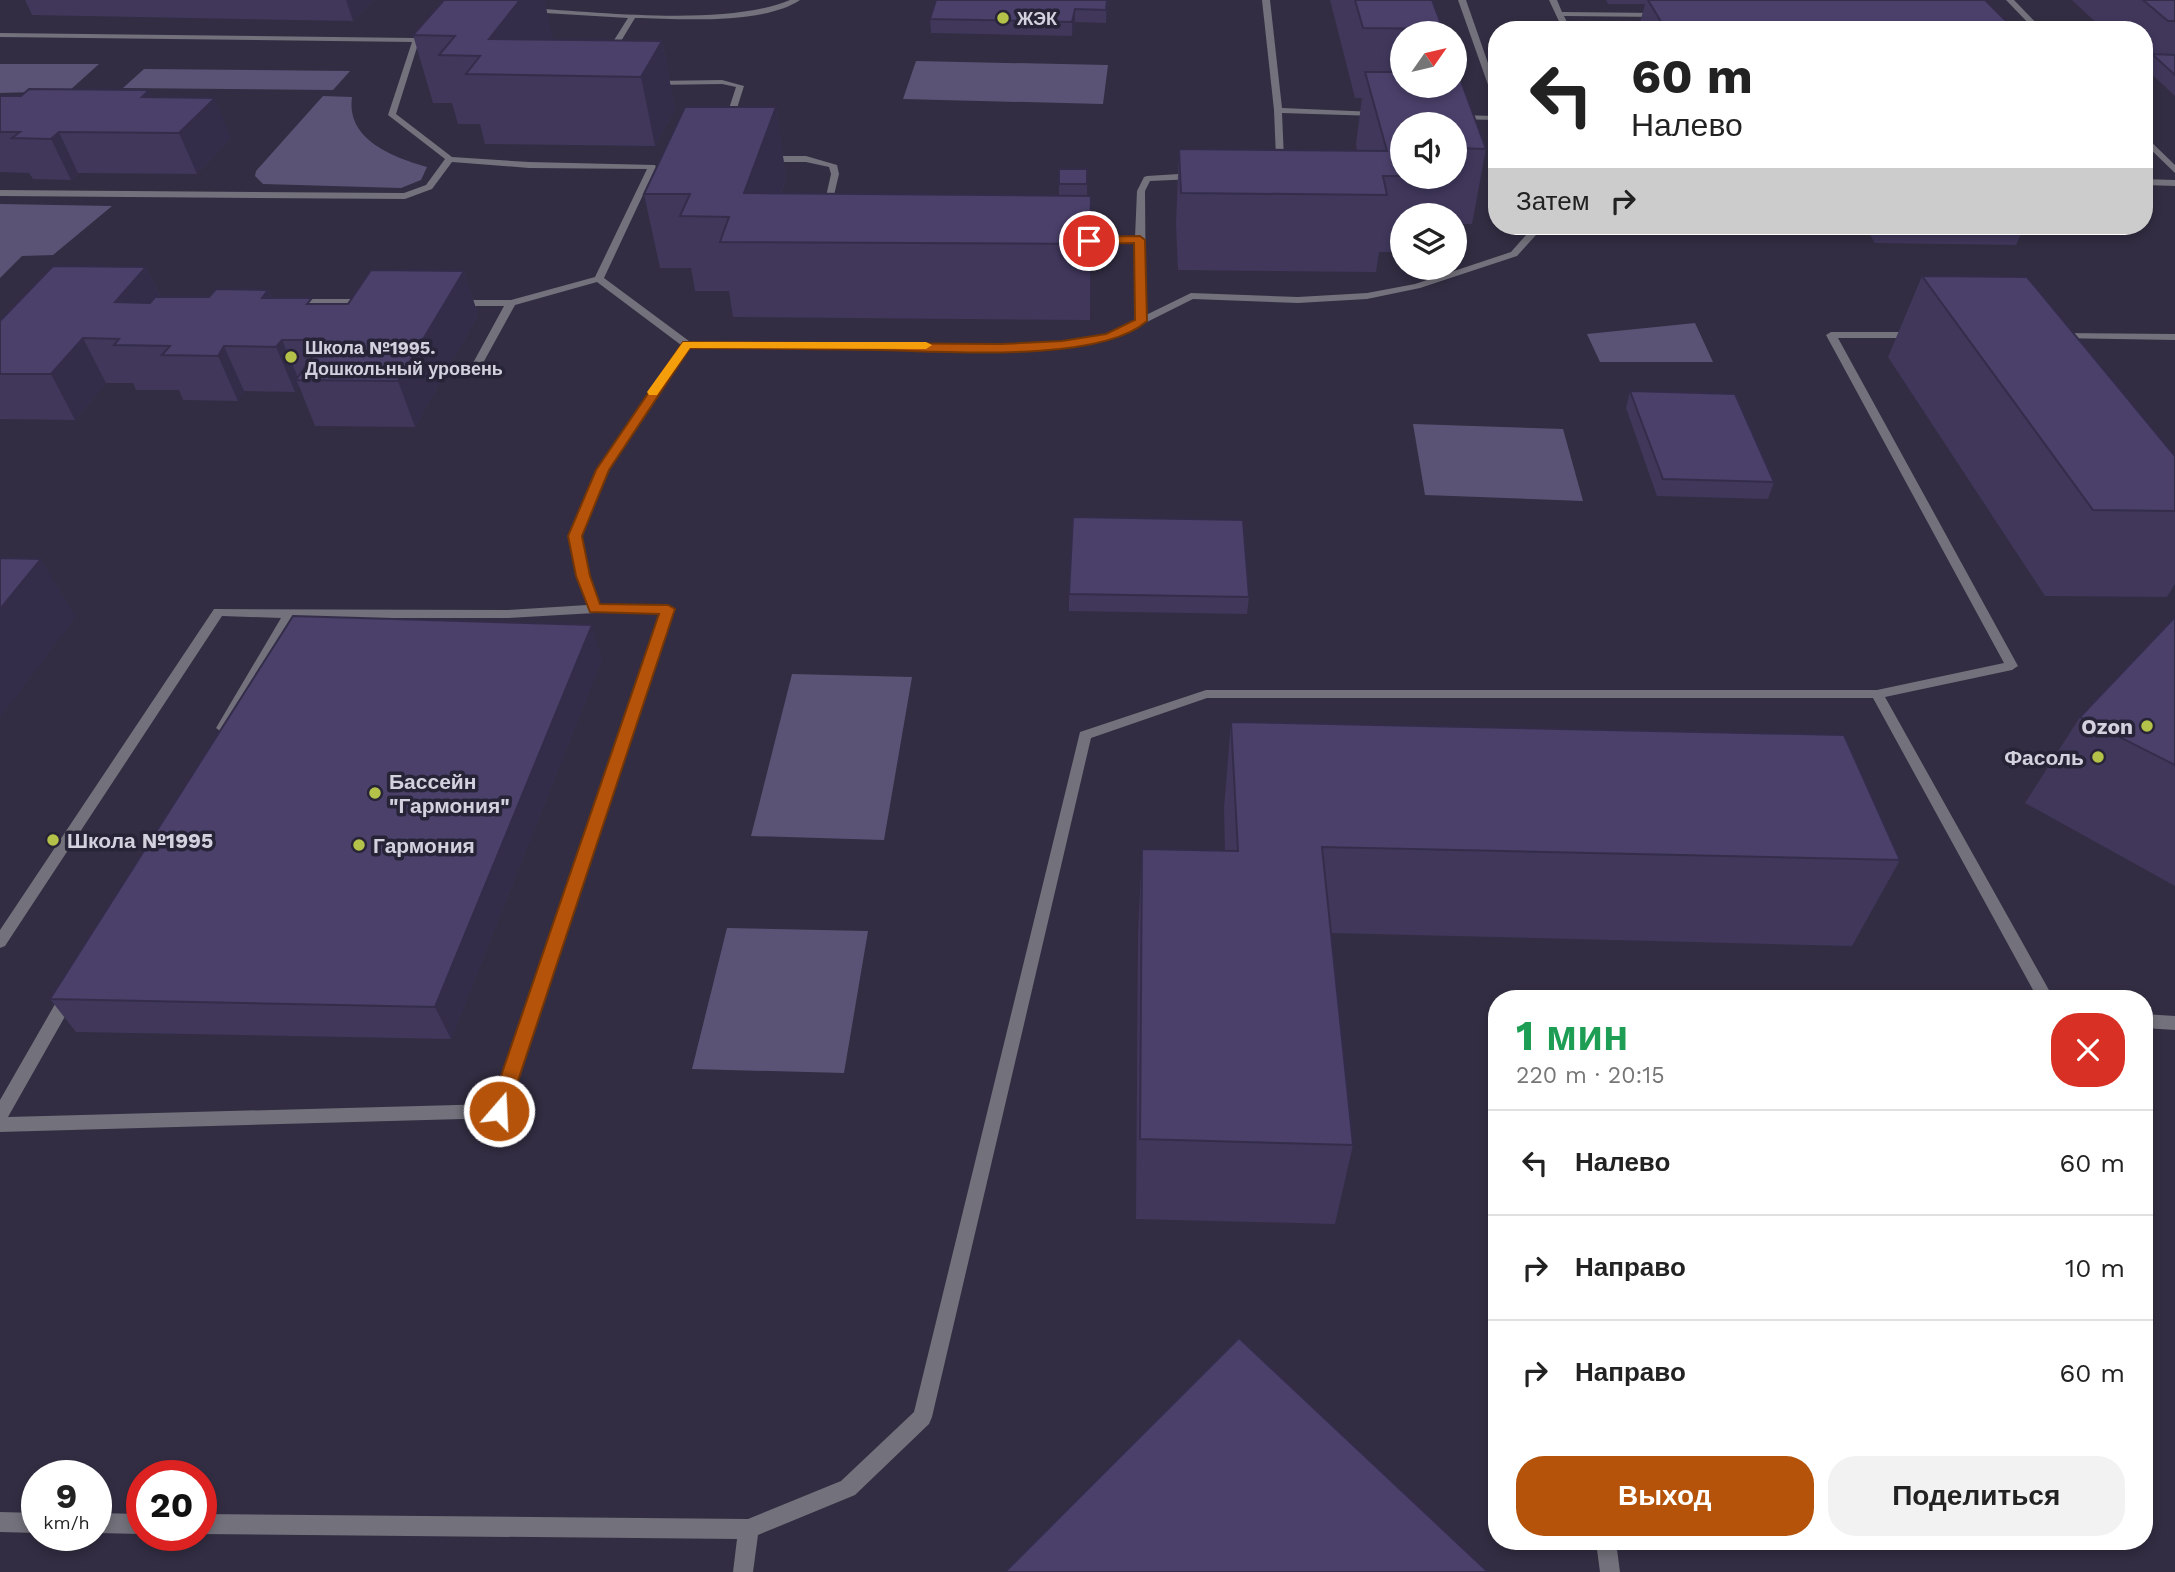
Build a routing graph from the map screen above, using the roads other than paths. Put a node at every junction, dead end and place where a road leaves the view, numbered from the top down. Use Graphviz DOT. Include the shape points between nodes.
graph roads {
  1 [pos="796,0"];
  2 [pos="1266,0"];
  3 [pos="1462,0"];
  4 [pos="1553,0"];
  5 [pos="2010,0"];
  6 [pos="514,9"];
  7 [pos="1560,14"];
  8 [pos="1665,15"];
  9 [pos="633,16"];
  10 [pos="1563,21"];
  11 [pos="2030,21"];
  12 [pos="434,26"];
  13 [pos="0,35"];
  14 [pos="416,40"];
  15 [pos="609,66"];
  16 [pos="1488,73"];
  17 [pos="641,83"];
  18 [pos="1278,110"];
  19 [pos="1387,114"];
  20 [pos="1467,117"];
  21 [pos="1488,118"];
  22 [pos="720,137"];
  23 [pos="2153,147"];
  24 [pos="450,159"];
  25 [pos="757,159"];
  26 [pos="1263,170"];
  27 [pos="2175,170"];
  28 [pos="1204,177"];
  29 [pos="2153,182"];
  30 [pos="2175,183"];
  31 [pos="0,193"];
  32 [pos="825,220"];
  33 [pos="1531,235"];
  34 [pos="1140,240"];
  35 [pos="1059,241"];
  36 [pos="598,279"];
  37 [pos="289,302"];
  38 [pos="386,302"];
  39 [pos="442,303"];
  40 [pos="511,303"];
  41 [pos="1141,321"];
  42 [pos="1928,335"];
  43 [pos="2051,336"];
  44 [pos="2175,337"];
  45 [pos="687,344"];
  46 [pos="472,374"];
  47 [pos="595,608"];
  48 [pos="289,614"];
  49 [pos="1877,694"];
  50 [pos="213,746"];
  51 [pos="0,942"];
  52 [pos="76,984"];
  53 [pos="2041,990"];
  54 [pos="2153,1022"];
  55 [pos="2175,1023"];
  56 [pos="0,1116"];
  57 [pos="0,1125"];
  58 [pos="0,1522"];
  59 [pos="21,1522"];
  60 [pos="217,1524"];
  61 [pos="748,1529"];
  62 [pos="1607,1550"];
  63 [pos="743,1572"];
  64 [pos="1610,1572"];
  1 -- 9 [label="street" via="785,8 750,15"];
  2 -- 18 [label="street"];
  3 -- 16 [label="street"];
  4 -- 7 [label="street"];
  5 -- 11 [label="street"];
  6 -- 9 [label="street"];
  7 -- 8 [label="street"];
  7 -- 10 [label="street"];
  9 -- 15 [label="street" via="605,60"];
  12 -- 14 [label="street"];
  13 -- 14 [label="street"];
  14 -- 24 [label="street" via="392,115"];
  17 -- 22 [label="street" via="740,86 733,115"];
  18 -- 19 [label="street"];
  18 -- 26 [label="street" via="1280,159"];
  20 -- 21 [label="street"];
  23 -- 27 [label="street"];
  24 -- 31 [label="street" via="429,187 405,197"];
  24 -- 36 [label="street" via="652,167"];
  25 -- 32 [label="street" via="806,159 833,165"];
  28 -- 34 [label="street" via="1147,179 1141,191"];
  29 -- 30 [label="street"];
  33 -- 41 [label="street" via="1514,254 1417,286 1367,296 1298,300 1191,296"];
  34 -- 35 [label="street"];
  34 -- 41 [label="street"];
  36 -- 40 [label="street"];
  36 -- 45 [label="street"];
  37 -- 38 [label="street"];
  39 -- 40 [label="street"];
  40 -- 46 [label="street"];
  41 -- 45 [label="street" via="1109,337 1062,345"];
  42 -- 49 [label="street" via="1831,335 2012,666"];
  43 -- 44 [label="street"];
  45 -- 47 [label="street" via="603,470 575,536"];
  47 -- 48 [label="street" via="508,614"];
  47 -- 57 [label="street" via="668,609 499,1111"];
  48 -- 50 [label="street"];
  48 -- 51 [label="street" via="218,612"];
  49 -- 53 [label="street"];
  49 -- 61 [label="street" via="1206,694 1086,734 922,1417 848,1488"];
  52 -- 56 [label="street"];
  54 -- 55 [label="street"];
  58 -- 59 [label="street"];
  60 -- 61 [label="street"];
  61 -- 63 [label="street"];
  62 -- 64 [label="street"];
}
